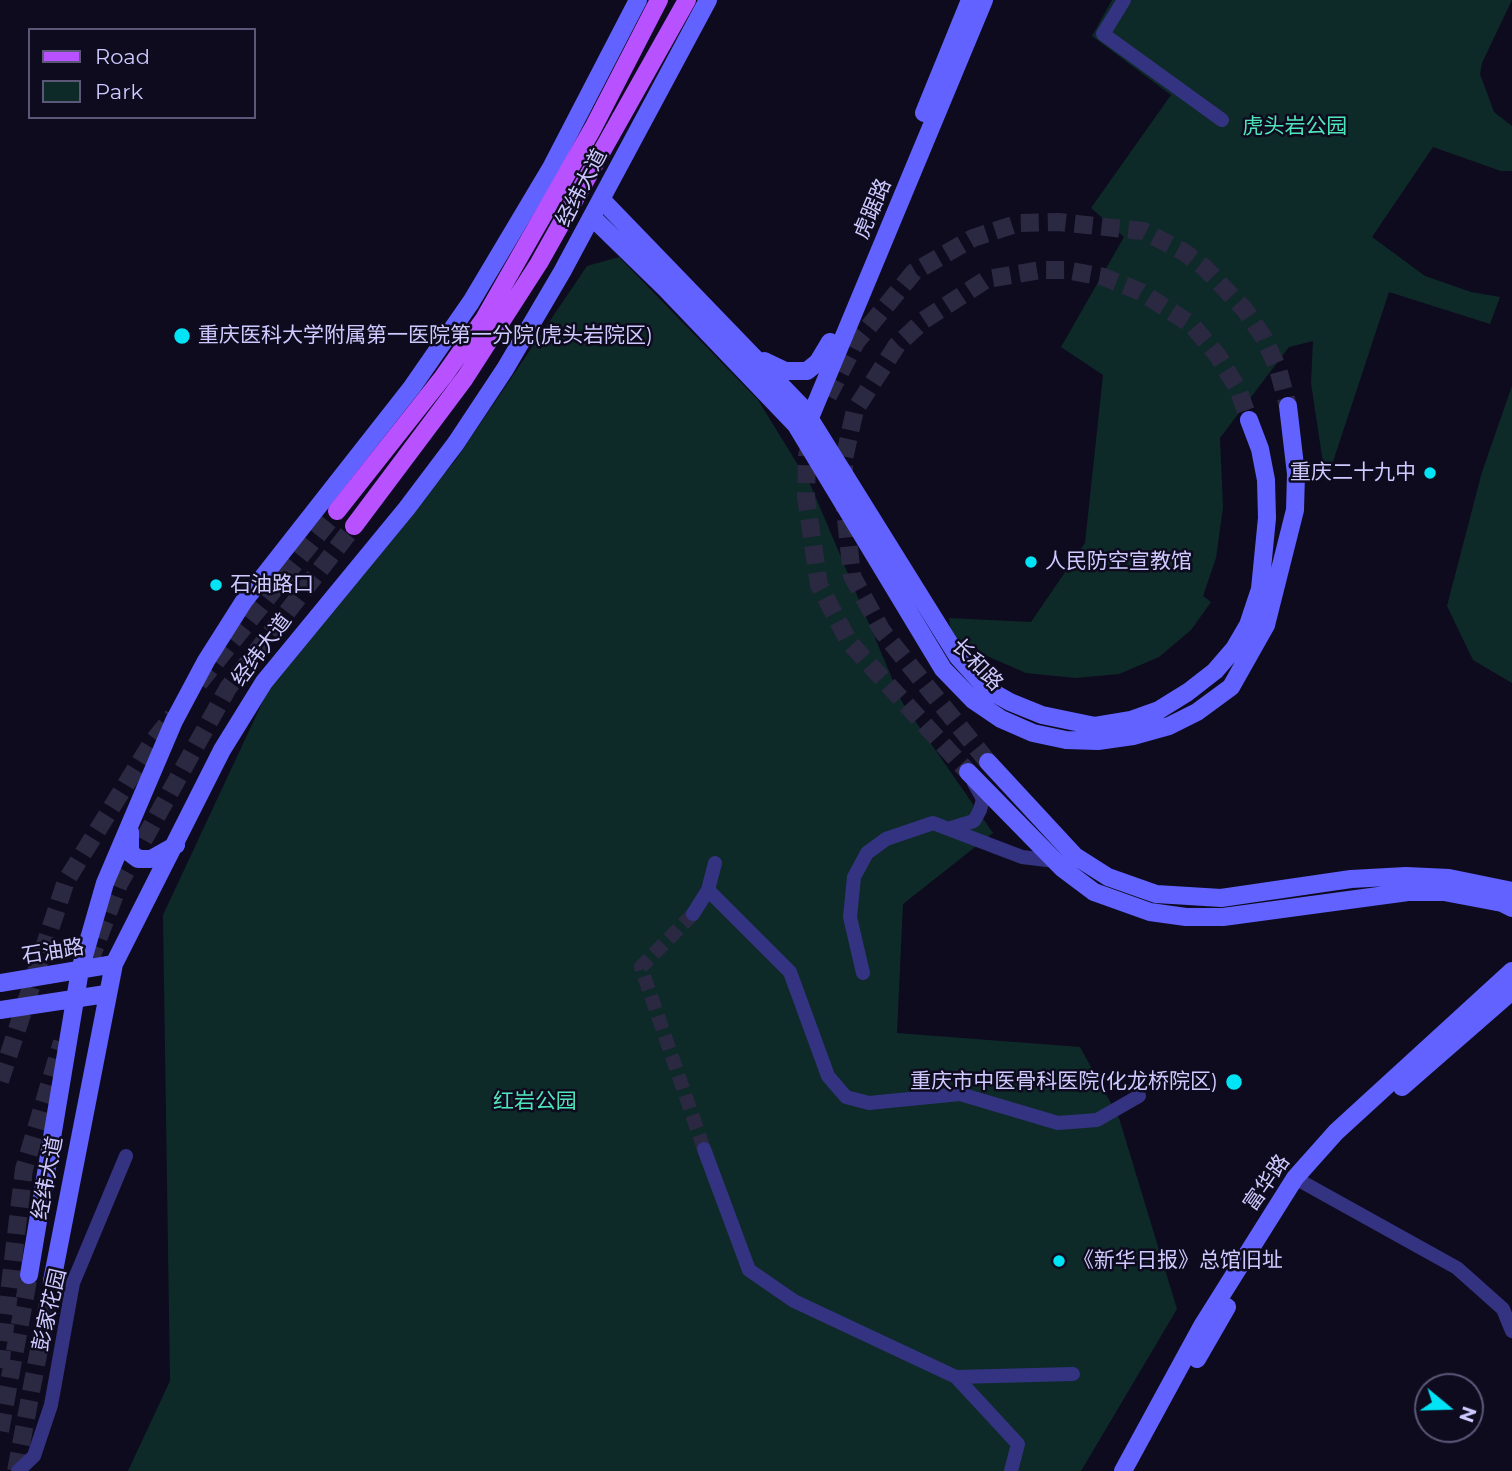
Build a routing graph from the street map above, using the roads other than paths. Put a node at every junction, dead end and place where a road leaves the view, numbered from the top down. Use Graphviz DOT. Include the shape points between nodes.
graph roads {
  1 [pos="638,0"];
  2 [pos="659,0"];
  3 [pos="687,0"];
  4 [pos="708,0"];
  5 [pos="970,0"];
  6 [pos="984,0"];
  7 [pos="1124,0"];
  8 [pos="1222,120"];
  9 [pos="601,200"];
  10 [pos="592,217"];
  11 [pos="830,342"];
  12 [pos="744,346"];
  13 [pos="1288,406"];
  14 [pos="1249,420"];
  15 [pos="803,422"];
  16 [pos="337,511"];
  17 [pos="354,526"];
  18 [pos="988,762"];
  19 [pos="968,772"];
  20 [pos="130,828"];
  21 [pos="949,828"];
  22 [pos="176,845"];
  23 [pos="1055,861"];
  24 [pos="715,863"];
  25 [pos="708,890"];
  26 [pos="1512,891"];
  27 [pos="1512,908"];
  28 [pos="693,914"];
  29 [pos="114,964"];
  30 [pos="80,970"];
  31 [pos="1512,971"];
  32 [pos="863,973"];
  33 [pos="0,984"];
  34 [pos="1512,991"];
  35 [pos="106,994"];
  36 [pos="75,998"];
  37 [pos="0,1010"];
  38 [pos="1139,1096"];
  39 [pos="705,1149"];
  40 [pos="126,1156"];
  41 [pos="1300,1181"];
  42 [pos="29,1275"];
  43 [pos="52,1280"];
  44 [pos="1512,1331"];
  45 [pos="1073,1374"];
  46 [pos="956,1377"];
  47 [pos="18,1471"];
  48 [pos="1011,1471"];
  49 [pos="1123,1471"];
  50 [pos="1132,1471"];
  1 -- 20 [label="main road, 经纬大道" via="552,166 471,302 412,387 244,601 206,661 174,721"];
  2 -- 16 [label="main road" via="581,151 484,319"];
  3 -- 17 [label="main road" via="539,263 465,378"];
  4 -- 9 [label="main road, 经纬大道"];
  5 -- 11 [label="main road, 虎踞路"];
  6 -- 15 [label="main road, 虎踞路"];
  7 -- 8 [label="street" via="1103,34"];
  9 -- 10 [label="main road, 经纬大道"];
  9 -- 12 [label="main road, 长和路"];
  10 -- 15 [label="main road, 长和路"];
  10 -- 22 [label="main road, 经纬大道" via="512,359 456,443 293,644 242,716"];
  11 -- 12 [label="main road" via="813,368 800,373 770,365"];
  11 -- 15 [label="main road, 虎踞路"];
  12 -- 15 [label="main road, 长和路"];
  13 -- 15 [label="main road, 长和路" via="1295,510 1266,625 1252,654 1231,687 1197,712 1169,726 1098,741 1033,733 1001,719 943,669"];
  14 -- 15 [label="main road, 长和路" via="1266,480 1267,518 1260,589 1248,625 1215,671 1188,692 1159,710 1096,726 1042,715 986,689 958,657"];
  18 -- 26 [label="main road" via="1075,856 1108,877 1156,894 1221,898 1351,879 1406,876 1449,878"];
  19 -- 21 [label="street" via="983,799 980,810 974,821"];
  19 -- 23 [label="main road"];
  20 -- 22 [label="main road" via="130,853 138,859 152,859"];
  20 -- 30 [label="main road, 经纬大道" via="105,883"];
  21 -- 23 [label="street" via="1022,857"];
  21 -- 32 [label="street" via="933,823 886,839 867,853 854,877 850,917"];
  22 -- 29 [label="main road, 经纬大道"];
  23 -- 27 [label="main road" via="1106,898 1186,917 1223,917 1408,892 1444,892"];
  24 -- 25 [label="street"];
  25 -- 28 [label="street"];
  25 -- 38 [label="street" via="790,972 828,1076 846,1097 869,1103 960,1094 1058,1123 1097,1120"];
  29 -- 30 [label="main road, 石油路"];
  29 -- 35 [label="main road, 经纬大道"];
  30 -- 33 [label="main road, 石油路"];
  30 -- 36 [label="main road, 经纬大道"];
  31 -- 41 [label="main road, 富华路" via="1336,1132"];
  34 -- 41 [label="main road, 富华路"];
  35 -- 36 [label="main road"];
  35 -- 43 [label="main road, 经纬大道"];
  36 -- 37 [label="main road"];
  36 -- 42 [label="main road, 经纬大道"];
  39 -- 46 [label="street" via="749,1270 794,1301"];
  40 -- 47 [label="street, 彭家花园" via="73,1283 51,1405 34,1456"];
  41 -- 44 [label="street" via="1457,1268 1503,1309"];
  41 -- 49 [label="main road, 富华路" via="1202,1326"];
  41 -- 50 [label="main road, 富华路"];
  45 -- 46 [label="street"];
  46 -- 48 [label="street" via="1018,1444"];
}
